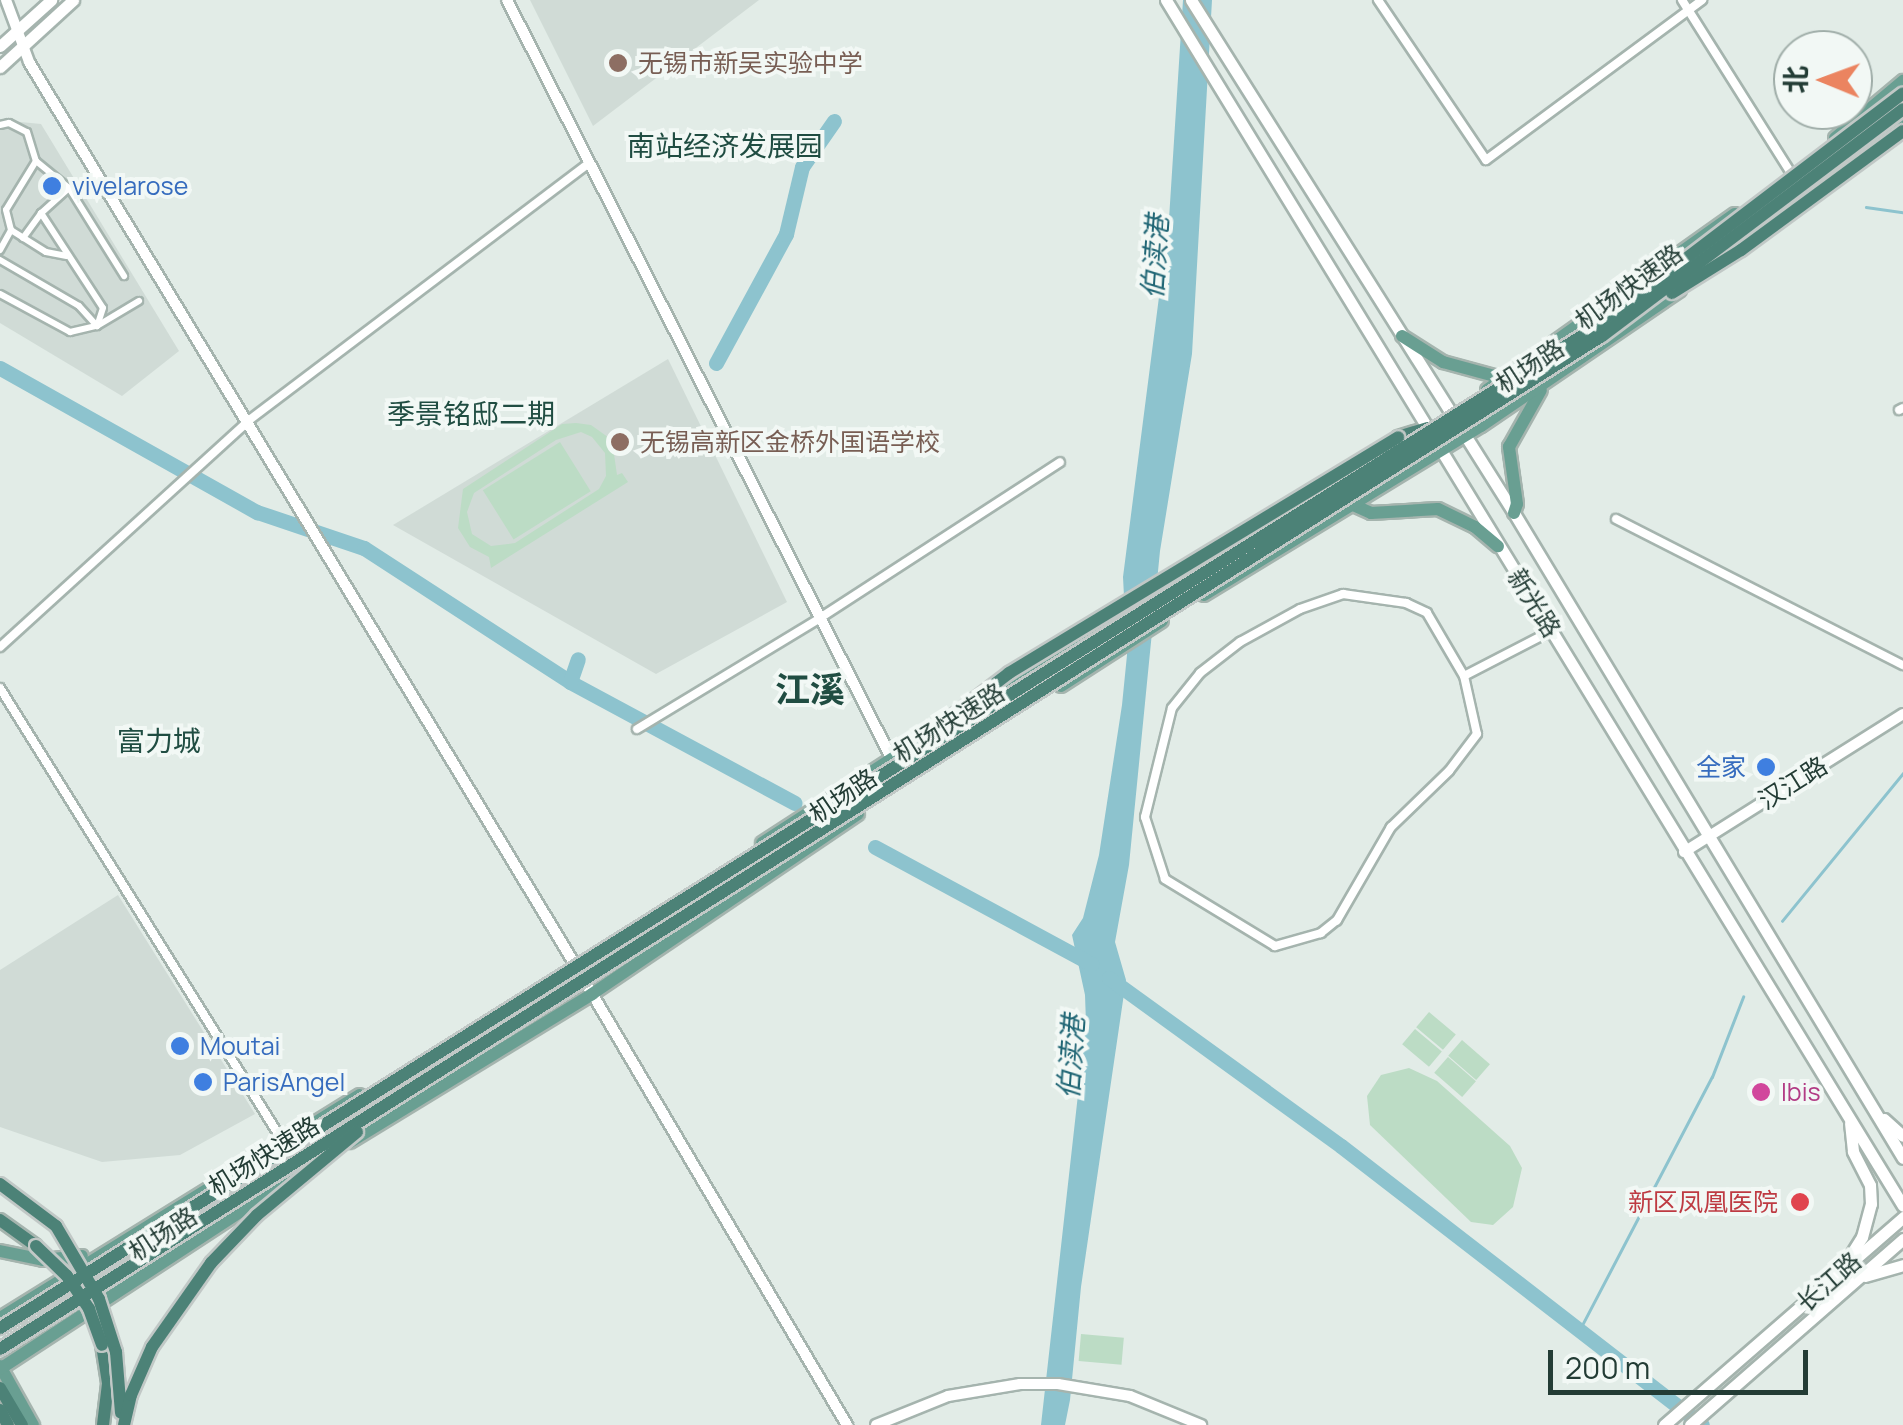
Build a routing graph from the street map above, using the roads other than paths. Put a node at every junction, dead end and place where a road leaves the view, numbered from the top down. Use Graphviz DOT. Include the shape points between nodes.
graph roads {
  1 [pos="6,0"];
  2 [pos="51,0"];
  3 [pos="73,0"];
  4 [pos="507,0"];
  5 [pos="1191,0"];
  6 [pos="1378,0"];
  7 [pos="1682,0"];
  8 [pos="1702,0"];
  9 [pos="1169,5"];
  10 [pos="1689,11"];
  11 [pos="17,30"];
  12 [pos="0,46"];
  13 [pos="23,46"];
  14 [pos="0,68"];
  15 [pos="1903,81"];
  16 [pos="1903,93"];
  17 [pos="1903,109"];
  18 [pos="1903,117"];
  19 [pos="0,125"];
  20 [pos="1903,131"];
  21 [pos="36,161"];
  22 [pos="588,164"];
  23 [pos="1792,174"];
  24 [pos="68,188"];
  25 [pos="1804,194"];
  26 [pos="40,213"];
  27 [pos="11,230"];
  28 [pos="23,238"];
  29 [pos="0,250"];
  30 [pos="68,256"];
  31 [pos="0,260"];
  32 [pos="124,276"];
  33 [pos="0,294"];
  34 [pos="139,301"];
  35 [pos="97,326"];
  36 [pos="1402,336"];
  37 [pos="1602,336"];
  38 [pos="1381,353"];
  39 [pos="1502,378"];
  40 [pos="1550,379"];
  41 [pos="1450,414"];
  42 [pos="248,421"];
  43 [pos="1428,428"];
  44 [pos="1464,436"];
  45 [pos="1441,450"];
  46 [pos="1060,462"];
  47 [pos="1352,504"];
  48 [pos="1514,513"];
  49 [pos="1616,519"];
  50 [pos="1498,546"];
  51 [pos="820,618"];
  52 [pos="1552,631"];
  53 [pos="0,647"];
  54 [pos="1903,665"];
  55 [pos="1464,676"];
  56 [pos="0,688"];
  57 [pos="1903,714"];
  58 [pos="637,729"];
  59 [pos="892,760"];
  60 [pos="876,777"];
  61 [pos="904,782"];
  62 [pos="1708,836"];
  63 [pos="1684,852"];
  64 [pos="574,963"];
  65 [pos="592,994"];
  66 [pos="379,1110"];
  67 [pos="1877,1114"];
  68 [pos="1849,1118"];
  69 [pos="1903,1136"];
  70 [pos="284,1142"];
  71 [pos="1903,1158"];
  72 [pos="302,1172"];
  73 [pos="0,1184"];
  74 [pos="1903,1206"];
  75 [pos="1903,1217"];
  76 [pos="0,1220"];
  77 [pos="1903,1238"];
  78 [pos="0,1251"];
  79 [pos="104,1251"];
  80 [pos="1903,1266"];
  81 [pos="1840,1272"];
  82 [pos="1852,1282"];
  83 [pos="3,1323"];
  84 [pos="0,1350"];
  85 [pos="0,1367"];
  86 [pos="0,1388"];
  87 [pos="0,1410"];
  88 [pos="8,1425"];
  89 [pos="22,1425"];
  90 [pos="34,1425"];
  91 [pos="103,1425"];
  92 [pos="122,1425"];
  93 [pos="848,1425"];
  94 [pos="876,1425"];
  95 [pos="1202,1425"];
  96 [pos="1664,1425"];
  97 [pos="1690,1425"];
  1 -- 11 [label="street"];
  2 -- 11 [label="main road"];
  3 -- 13 [label="main road"];
  4 -- 22 [label="street"];
  5 -- 36 [label="main road, 新光路"];
  6 -- 10 [label="street" via="1486,160"];
  7 -- 10 [label="street"];
  8 -- 10 [label="street"];
  9 -- 38 [label="main road, 新光路"];
  10 -- 23 [label="street"];
  11 -- 12 [label="main road"];
  11 -- 13 [label="street"];
  13 -- 14 [label="main road"];
  13 -- 42 [label="street"];
  15 -- 23 [label="main road, 机场路"];
  16 -- 60 [label="highway, 机场快速路, bridge" via="1595,328"];
  17 -- 37 [label="highway, 机场快速路, bridge"];
  18 -- 25 [label="main road, 机场路"];
  19 -- 21 [label="street" via="27,132"];
  20 -- 37 [label="highway, bridge" via="1742,250"];
  21 -- 24 [label="street"];
  21 -- 27 [label="street" via="6,210"];
  22 -- 42 [label="street"];
  22 -- 51 [label="street"];
  23 -- 25 [label="street"];
  23 -- 39 [label="main road, 机场路"];
  24 -- 26 [label="street"];
  24 -- 32 [label="street"];
  25 -- 40 [label="main road, 机场路" via="1634,325"];
  26 -- 28 [label="street"];
  26 -- 30 [label="street"];
  27 -- 28 [label="street"];
  27 -- 29 [label="street"];
  28 -- 30 [label="street"];
  30 -- 35 [label="street" via="103,308"];
  31 -- 35 [label="street" via="79,306"];
  33 -- 35 [label="street" via="70,332"];
  34 -- 35 [label="street"];
  36 -- 38 [label="main road" via="1399,354"];
  36 -- 39 [label="main road" via="1442,362"];
  36 -- 41 [label="main road, 新光路"];
  37 -- 66 [label="highway, 机场快速路, bridge"];
  38 -- 43 [label="main road, 新光路"];
  39 -- 41 [label="main road, 机场路"];
  40 -- 44 [label="main road, 机场路"];
  40 -- 48 [label="main road" via="1510,447"];
  41 -- 43 [label="main road, 机场路"];
  41 -- 44 [label="main road, 新光路"];
  42 -- 53 [label="street"];
  42 -- 64 [label="street"];
  43 -- 45 [label="main road, 新光路"];
  43 -- 59 [label="main road, 机场路, bridge"];
  43 -- 60 [label="highway, bridge" via="1398,437 1010,673"];
  44 -- 45 [label="main road, 机场路"];
  44 -- 48 [label="main road, 新光路"];
  45 -- 47 [label="main road, 机场路"];
  45 -- 50 [label="main road, 新光路"];
  46 -- 51 [label="street"];
  47 -- 50 [label="main road" via="1370,513 1438,508"];
  47 -- 61 [label="main road, 机场路, bridge"];
  48 -- 62 [label="main road, 新光路"];
  49 -- 54 [label="street"];
  50 -- 52 [label="main road, 新光路"];
  51 -- 58 [label="street"];
  51 -- 59 [label="street"];
  52 -- 55 [label="street"];
  52 -- 63 [label="main road, 新光路"];
  55 -- 55 [label="street" via="1426,613 1406,602 1343,594 1240,642 1200,673 1172,708 1145,816 1165,879 1275,946 1321,933 1338,920 1391,827 1472,743 1476,714"];
  56 -- 70 [label="street"];
  57 -- 62 [label="street, 汉江路"];
  59 -- 61 [label="street"];
  59 -- 64 [label="main road, 机场路"];
  60 -- 83 [label="highway, 机场快速路, bridge"];
  61 -- 65 [label="main road, 机场路"];
  62 -- 63 [label="street, 汉江路"];
  62 -- 67 [label="main road, 新光路"];
  63 -- 68 [label="main road, 新光路"];
  64 -- 65 [label="street"];
  64 -- 70 [label="main road, 机场路"];
  65 -- 72 [label="main road, 机场路"];
  65 -- 93 [label="street"];
  66 -- 84 [label="highway, 机场快速路, bridge"];
  66 -- 92 [label="highway, bridge" via="257,1214 211,1263 152,1347"];
  67 -- 69 [label="main road"];
  67 -- 71 [label="main road, 新光路"];
  68 -- 74 [label="main road, 新光路"];
  68 -- 81 [label="main road" via="1870,1204 1862,1238"];
  70 -- 72 [label="street"];
  70 -- 79 [label="main road, 机场路"];
  72 -- 85 [label="main road, 机场路"];
  73 -- 92 [label="highway, bridge" via="56,1226 99,1298 116,1352"];
  75 -- 81 [label="main road, 长江路"];
  76 -- 91 [label="highway, bridge" via="67,1276 89,1309 108,1384"];
  77 -- 82 [label="main road, 长江路"];
  78 -- 79 [label="main road" via="43,1260"];
  79 -- 83 [label="main road, 机场路"];
  80 -- 82 [label="main road"];
  81 -- 96 [label="main road, 长江路"];
  82 -- 97 [label="main road, 长江路"];
  85 -- 90 [label="main road"];
  86 -- 89 [label="highway"];
  87 -- 88 [label="highway"];
  94 -- 95 [label="street" via="948,1396 1020,1384 1130,1396"];
}
